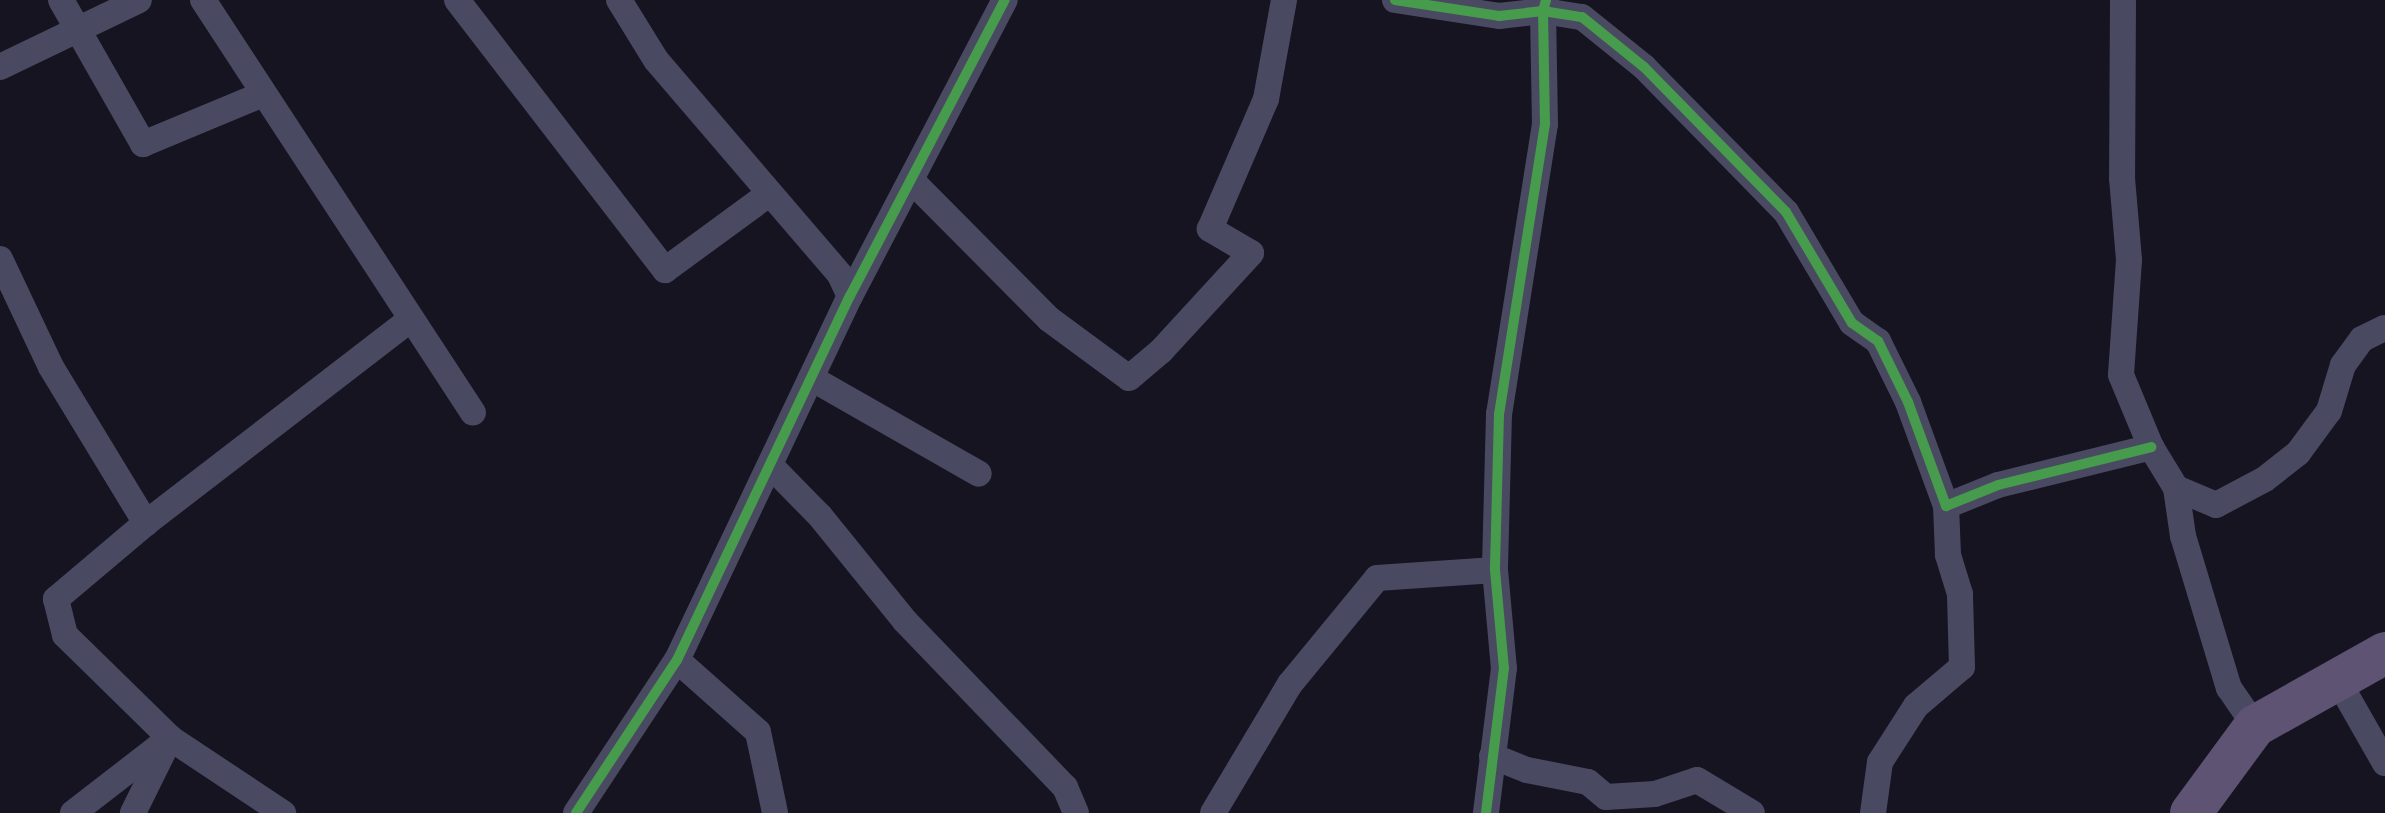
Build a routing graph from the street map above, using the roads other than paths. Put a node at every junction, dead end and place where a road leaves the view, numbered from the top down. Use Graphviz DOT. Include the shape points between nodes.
graph roads {
  1 [pos="61,0"];
  2 [pos="139,0"];
  3 [pos="203,0"];
  4 [pos="457,0"];
  5 [pos="619,0"];
  6 [pos="1005,0"];
  7 [pos="1284,0"];
  8 [pos="1395,0"];
  9 [pos="2123,0"];
  10 [pos="1545,6"];
  11 [pos="80,32"];
  12 [pos="0,67"];
  13 [pos="263,94"];
  14 [pos="911,180"];
  15 [pos="769,194"];
  16 [pos="0,259"];
  17 [pos="850,296"];
  18 [pos="411,319"];
  19 [pos="2385,328"];
  20 [pos="811,378"];
  21 [pos="473,412"];
  22 [pos="2151,447"];
  23 [pos="770,465"];
  24 [pos="979,474"];
  25 [pos="2176,488"];
  26 [pos="1946,506"];
  27 [pos="146,523"];
  28 [pos="1495,570"];
  29 [pos="2385,653"];
  30 [pos="677,660"];
  31 [pos="2337,679"];
  32 [pos="2255,726"];
  33 [pos="170,738"];
  34 [pos="1492,756"];
  35 [pos="2385,763"];
  36 [pos="73,813"];
  37 [pos="133,813"];
  38 [pos="283,813"];
  39 [pos="576,813"];
  40 [pos="775,813"];
  41 [pos="1076,813"];
  42 [pos="1213,813"];
  43 [pos="1486,813"];
  44 [pos="1752,813"];
  45 [pos="1873,813"];
  46 [pos="2191,813"];
  1 -- 11 [label="street"];
  2 -- 11 [label="street"];
  3 -- 13 [label="street"];
  4 -- 15 [label="street" via="665,270"];
  5 -- 15 [label="street" via="656,60"];
  6 -- 14 [label="street"];
  7 -- 14 [label="street" via="1266,99 1210,229 1251,253 1161,351 1129,378 1049,319"];
  8 -- 10 [label="street" via="1499,16"];
  9 -- 22 [label="street" via="2122,178 2129,260 2121,375"];
  10 -- 26 [label="street" via="1582,17 1644,67 1786,212 1852,323 1878,341 1908,402"];
  10 -- 28 [label="street" via="1545,124 1499,414"];
  11 -- 12 [label="street"];
  11 -- 13 [label="street" via="143,144"];
  13 -- 18 [label="street"];
  14 -- 17 [label="street"];
  15 -- 17 [label="street" via="840,275"];
  16 -- 27 [label="street" via="51,367"];
  17 -- 20 [label="street"];
  18 -- 21 [label="street"];
  18 -- 27 [label="street"];
  19 -- 25 [label="street" via="2362,339 2343,365 2329,411 2298,453 2265,479 2216,505"];
  20 -- 23 [label="street"];
  20 -- 24 [label="street"];
  22 -- 25 [label="street"];
  22 -- 26 [label="street" via="1998,485"];
  23 -- 30 [label="street"];
  23 -- 41 [label="street" via="820,516 905,621 1065,787"];
  25 -- 32 [label="street" via="2183,536 2229,688"];
  26 -- 45 [label="street" via="1948,555 1960,594 1962,667 1916,706 1880,762"];
  27 -- 33 [label="street" via="56,599 65,635"];
  28 -- 34 [label="street" via="1504,668"];
  28 -- 42 [label="street" via="1377,578 1290,684"];
  29 -- 31 [label="main road"];
  30 -- 39 [label="street"];
  30 -- 40 [label="street" via="758,732"];
  31 -- 32 [label="main road"];
  31 -- 35 [label="street"];
  32 -- 46 [label="main road"];
  33 -- 36 [label="street"];
  33 -- 37 [label="street"];
  33 -- 38 [label="street"];
  34 -- 43 [label="street"];
  34 -- 44 [label="street" via="1538,773 1588,782 1606,797 1655,794 1697,780"];
}
